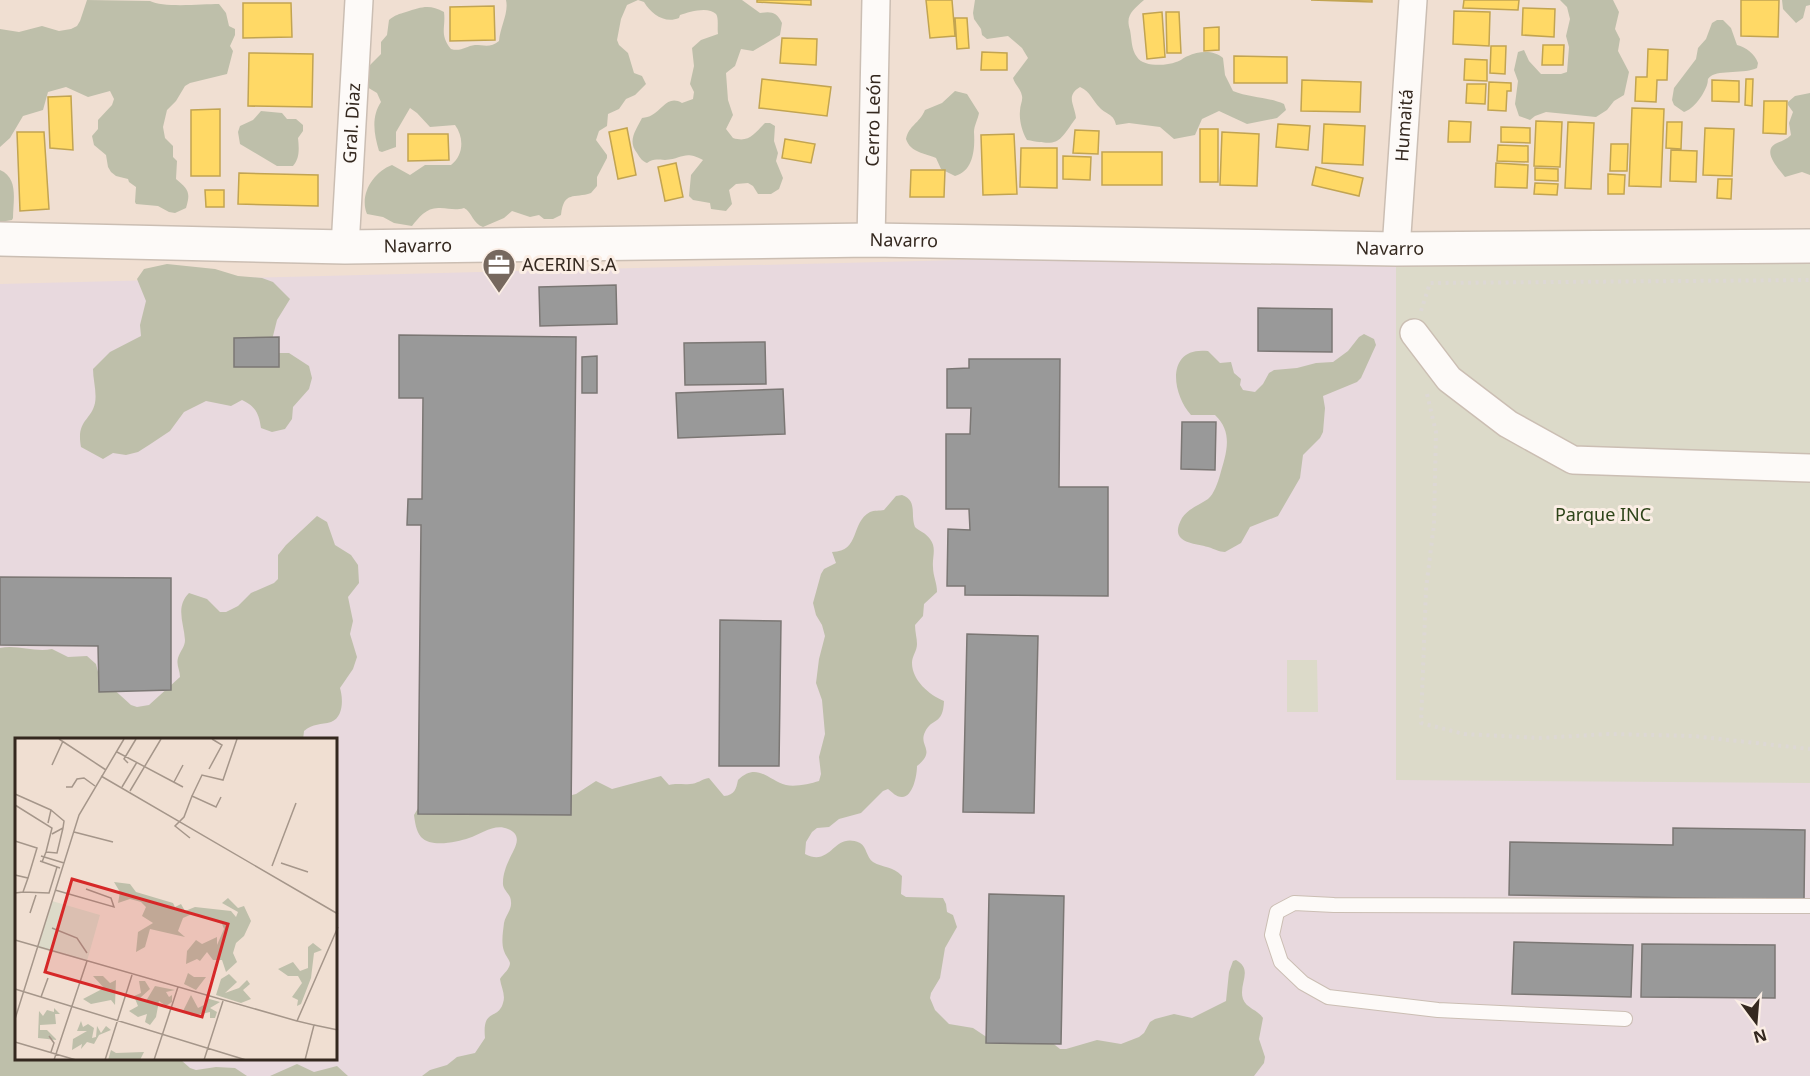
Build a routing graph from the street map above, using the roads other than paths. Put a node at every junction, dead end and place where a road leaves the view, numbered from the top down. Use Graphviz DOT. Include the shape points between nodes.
graph roads {
  1 [pos="359,0"];
  2 [pos="876,0"];
  3 [pos="1413,0"];
  4 [pos="0,239"];
  5 [pos="871,240"];
  6 [pos="1810,246"];
  7 [pos="345,247"];
  8 [pos="1396,249"];
  9 [pos="1414,333"];
  10 [pos="1810,468"];
  11 [pos="1810,906"];
  12 [pos="1625,1019"];
  1 -- 7 [label="street, Gral. Diaz"];
  2 -- 5 [label="street, Cerro León"];
  3 -- 8 [label="street, Humaitá"];
  4 -- 7 [label="street, Navarro"];
  5 -- 7 [label="street, Navarro"];
  5 -- 8 [label="street, Navarro"];
  6 -- 8 [label="street, Navarro"];
  9 -- 10 [label="street" via="1449,379 1508,424 1573,460"];
  11 -- 12 [label="lane" via="1294,903 1277,912 1272,934 1281,962 1303,983 1328,997 1438,1010"];
}
